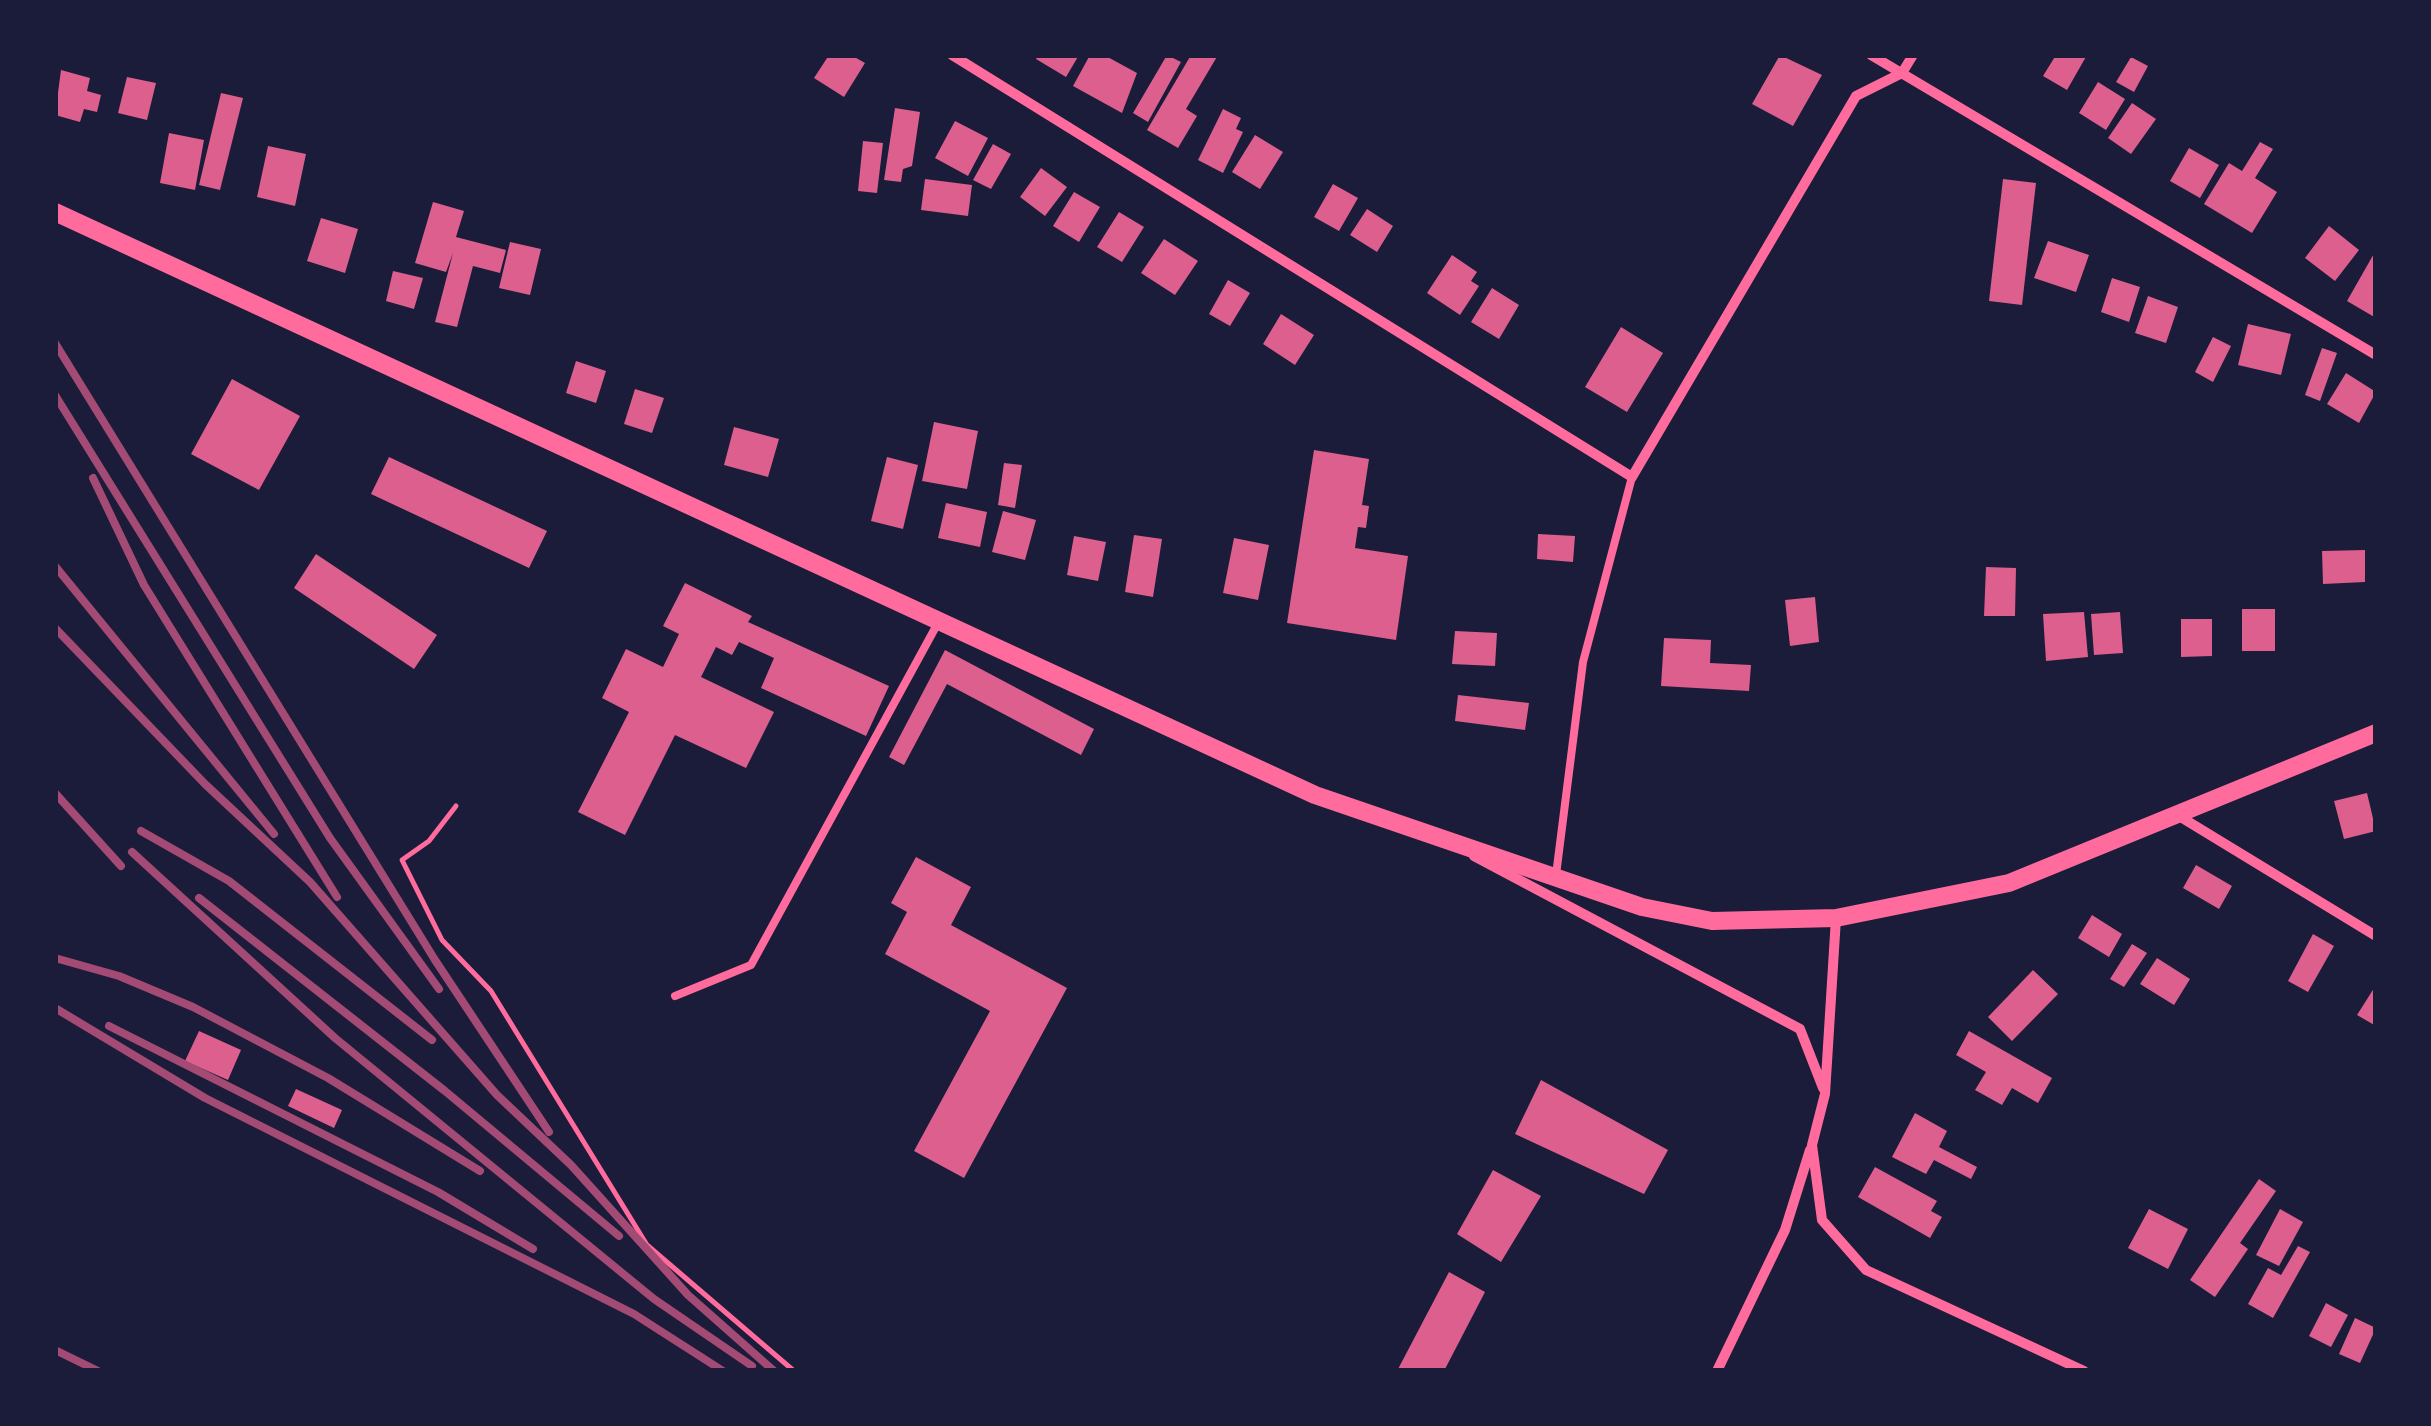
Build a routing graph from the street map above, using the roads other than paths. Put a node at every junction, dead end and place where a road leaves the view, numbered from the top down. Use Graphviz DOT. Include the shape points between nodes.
graph roads {
  1 [pos="952,55"];
  2 [pos="1871,55"];
  3 [pos="1912,55"];
  4 [pos="1902,73"];
  5 [pos="55,212"];
  6 [pos="2376,355"];
  7 [pos="1632,478"];
  8 [pos="939,621"];
  9 [pos="2376,732"];
  10 [pos="2179,816"];
  11 [pos="1429,832"];
  12 [pos="1556,879"];
  13 [pos="1836,918"];
  14 [pos="2376,936"];
  15 [pos="674,996"];
  16 [pos="1825,1094"];
  17 [pos="1812,1145"];
  18 [pos="1717,1371"];
  19 [pos="2084,1371"];
  1 -- 7 [label="street"];
  2 -- 4 [label="street"];
  3 -- 4 [label="street"];
  4 -- 6 [label="street"];
  4 -- 7 [label="street" via="1856,96"];
  5 -- 8 [label="street"];
  7 -- 12 [label="lane" via="1582,662"];
  8 -- 11 [label="street" via="1315,794"];
  8 -- 15 [label="lane" via="751,965"];
  9 -- 10 [label="street"];
  10 -- 13 [label="street" via="2010,883"];
  10 -- 14 [label="street"];
  11 -- 12 [label="street"];
  11 -- 16 [label="street" via="1800,1029"];
  12 -- 13 [label="street" via="1712,922"];
  13 -- 16 [label="street"];
  16 -- 17 [label="street"];
  17 -- 18 [label="street" via="1785,1230"];
  17 -- 19 [label="street" via="1822,1220 1866,1270"];
}
